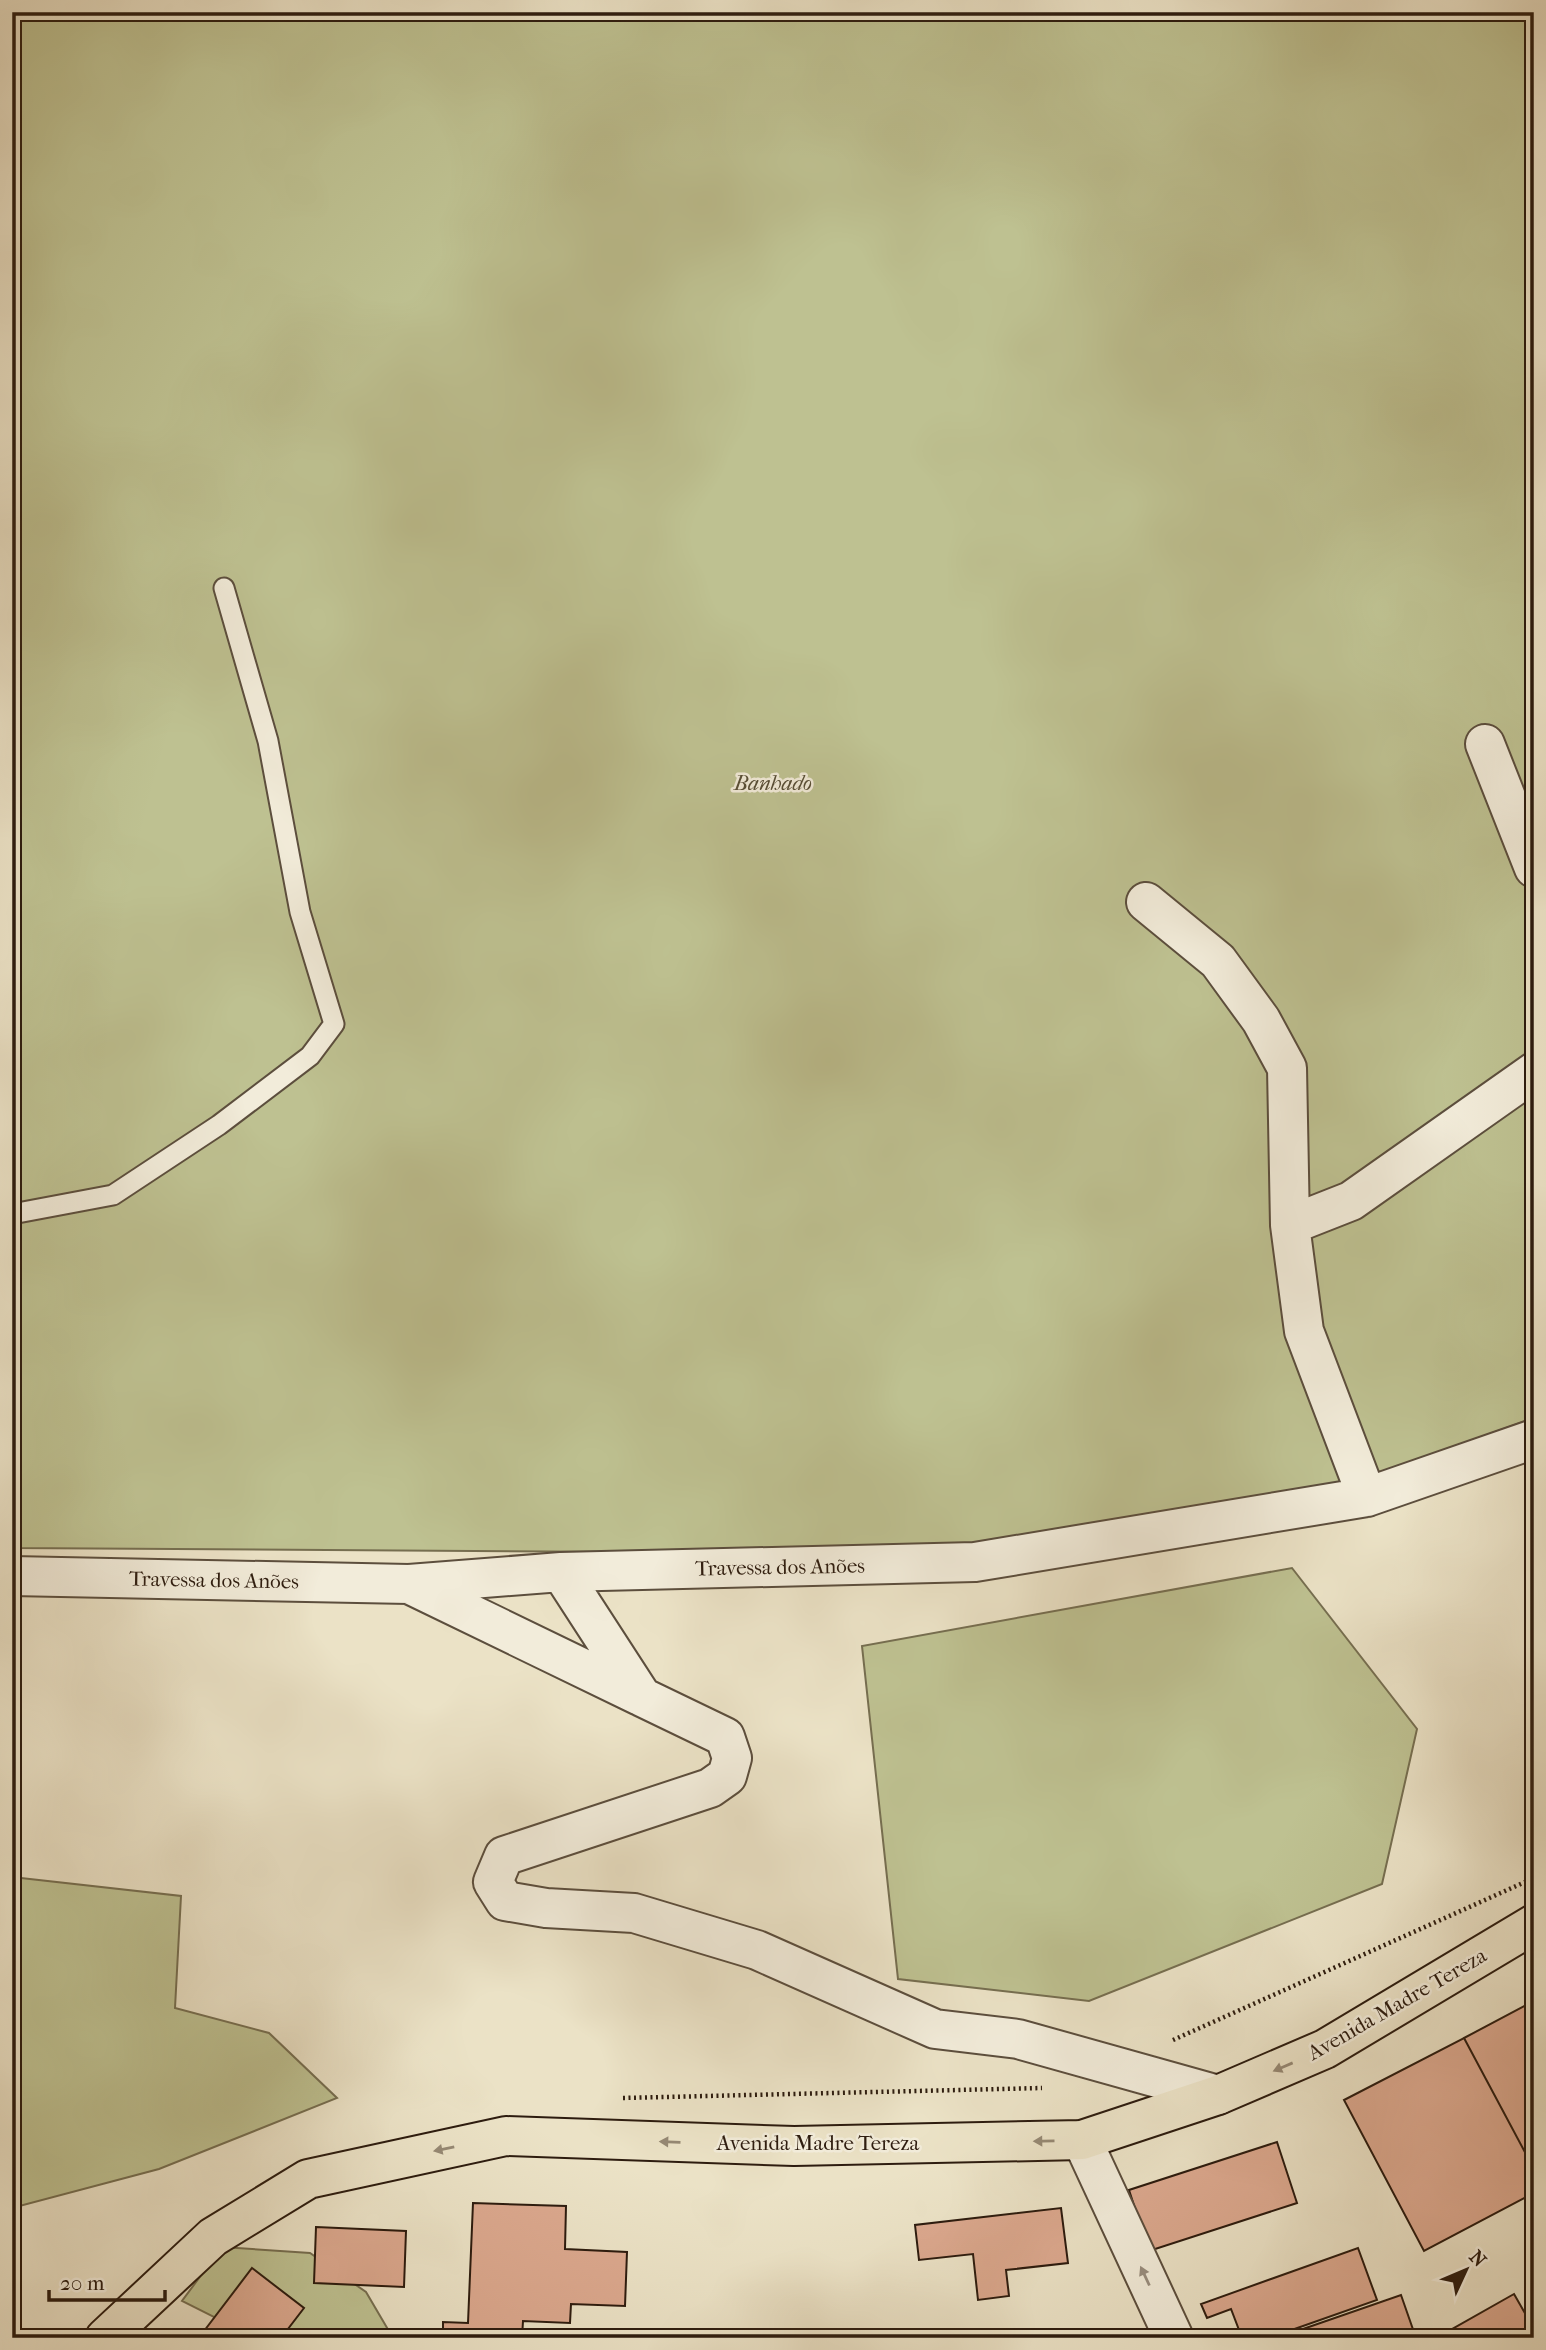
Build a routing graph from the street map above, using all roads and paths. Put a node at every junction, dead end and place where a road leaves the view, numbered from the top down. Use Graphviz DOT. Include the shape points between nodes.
graph roads {
  1 [pos="225,588"];
  2 [pos="1485,744"];
  3 [pos="1534,868"];
  4 [pos="1146,902"];
  5 [pos="1534,1072"];
  6 [pos="12,1214"];
  7 [pos="1290,1225"];
  8 [pos="1534,1439"];
  9 [pos="1367,1497"];
  10 [pos="561,1572"];
  11 [pos="12,1576"];
  12 [pos="409,1584"];
  13 [pos="642,1697"];
  14 [pos="1534,1878"];
  15 [pos="1534,1924"];
  16 [pos="1114,2067"];
  17 [pos="1054,2088"];
  18 [pos="1218,2095"];
  19 [pos="616,2098"];
  20 [pos="1082,2140"];
  21 [pos="108,2336"];
  22 [pos="1174,2338"];
  1 -- 6 [label="lane" via="268,741 300,912 334,1024 310,1056 219,1125 113,1195"];
  2 -- 3 [label="street"];
  4 -- 7 [label="street" via="1218,961 1261,1020 1287,1068"];
  5 -- 7 [label="street" via="1351,1201"];
  7 -- 9 [label="street" via="1304,1331"];
  8 -- 9 [label="street, Travessa dos Anões"];
  9 -- 10 [label="street, Travessa dos Anões" via="975,1562"];
  10 -- 12 [label="street, Travessa dos Anões"];
  10 -- 13 [label="street"];
  11 -- 12 [label="street, Travessa dos Anões"];
  12 -- 13 [label="street"];
  13 -- 16 [label="street" via="725,1737 732,1758 727,1776 710,1788 504,1856 493,1882 505,1901 634,1913 757,1950 934,2029 1018,2039"];
  14 -- 16 [label="path"];
  15 -- 18 [label="main road, Avenida Madre Tereza, one-way" via="1325,2049"];
  16 -- 18 [label="street"];
  17 -- 19 [label="path"];
  18 -- 20 [label="main road, Avenida Madre Tereza"];
  20 -- 21 [label="main road, Avenida Madre Tereza, one-way" via="794,2147 506,2136 308,2179 213,2237"];
  22 -- 20 [label="street, one-way"];
}
